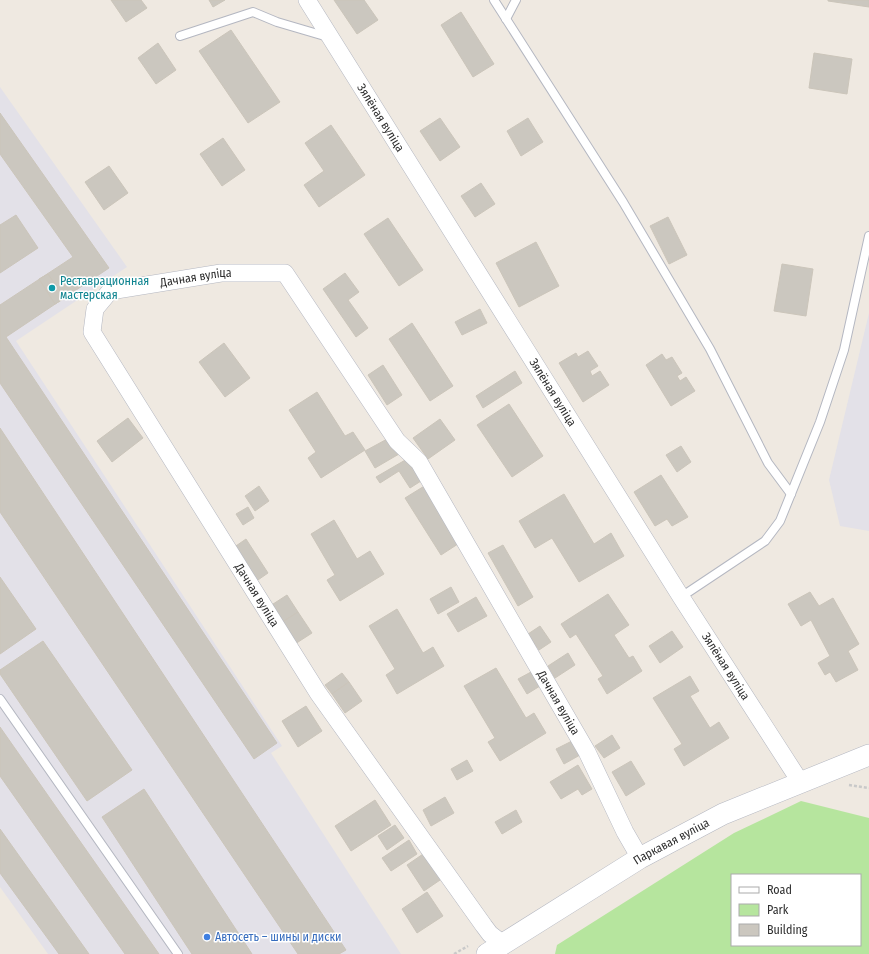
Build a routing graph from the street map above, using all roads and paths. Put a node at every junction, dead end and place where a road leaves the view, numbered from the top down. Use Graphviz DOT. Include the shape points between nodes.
graph roads {
  1 [pos="307,0"];
  2 [pos="494,0"];
  3 [pos="516,0"];
  4 [pos="506,19"];
  5 [pos="180,36"];
  6 [pos="331,38"];
  7 [pos="869,236"];
  8 [pos="791,494"];
  9 [pos="681,596"];
  10 [pos="0,699"];
  11 [pos="868,758"];
  12 [pos="801,783"];
  13 [pos="847,785"];
  14 [pos="869,788"];
  15 [pos="640,858"];
  16 [pos="495,949"];
  17 [pos="178,954"];
  1 -- 6 [label="street, Зялёная вуліца"];
  2 -- 4 [label="lane"];
  3 -- 4 [label="lane"];
  4 -- 8 [label="lane" via="623,202 710,349 768,463"];
  5 -- 6 [label="lane" via="253,12"];
  6 -- 9 [label="street, Зялёная вуліца"];
  7 -- 8 [label="lane" via="844,350 820,422"];
  8 -- 9 [label="lane" via="780,521 765,541"];
  9 -- 12 [label="street, Зялёная вуліца"];
  10 -- 17 [label="lane"];
  11 -- 12 [label="street, Паркавая вуліца"];
  12 -- 15 [label="street, Паркавая вуліца" via="723,814"];
  13 -- 14 [label="path"];
  15 -- 16 [label="street, Паркавая вуліца"];
  15 -- 16 [label="street, Дачная вуліца" via="587,752 419,462 397,441 285,273 222,273 110,291 95,309 92,332 318,693 490,934"];
}
